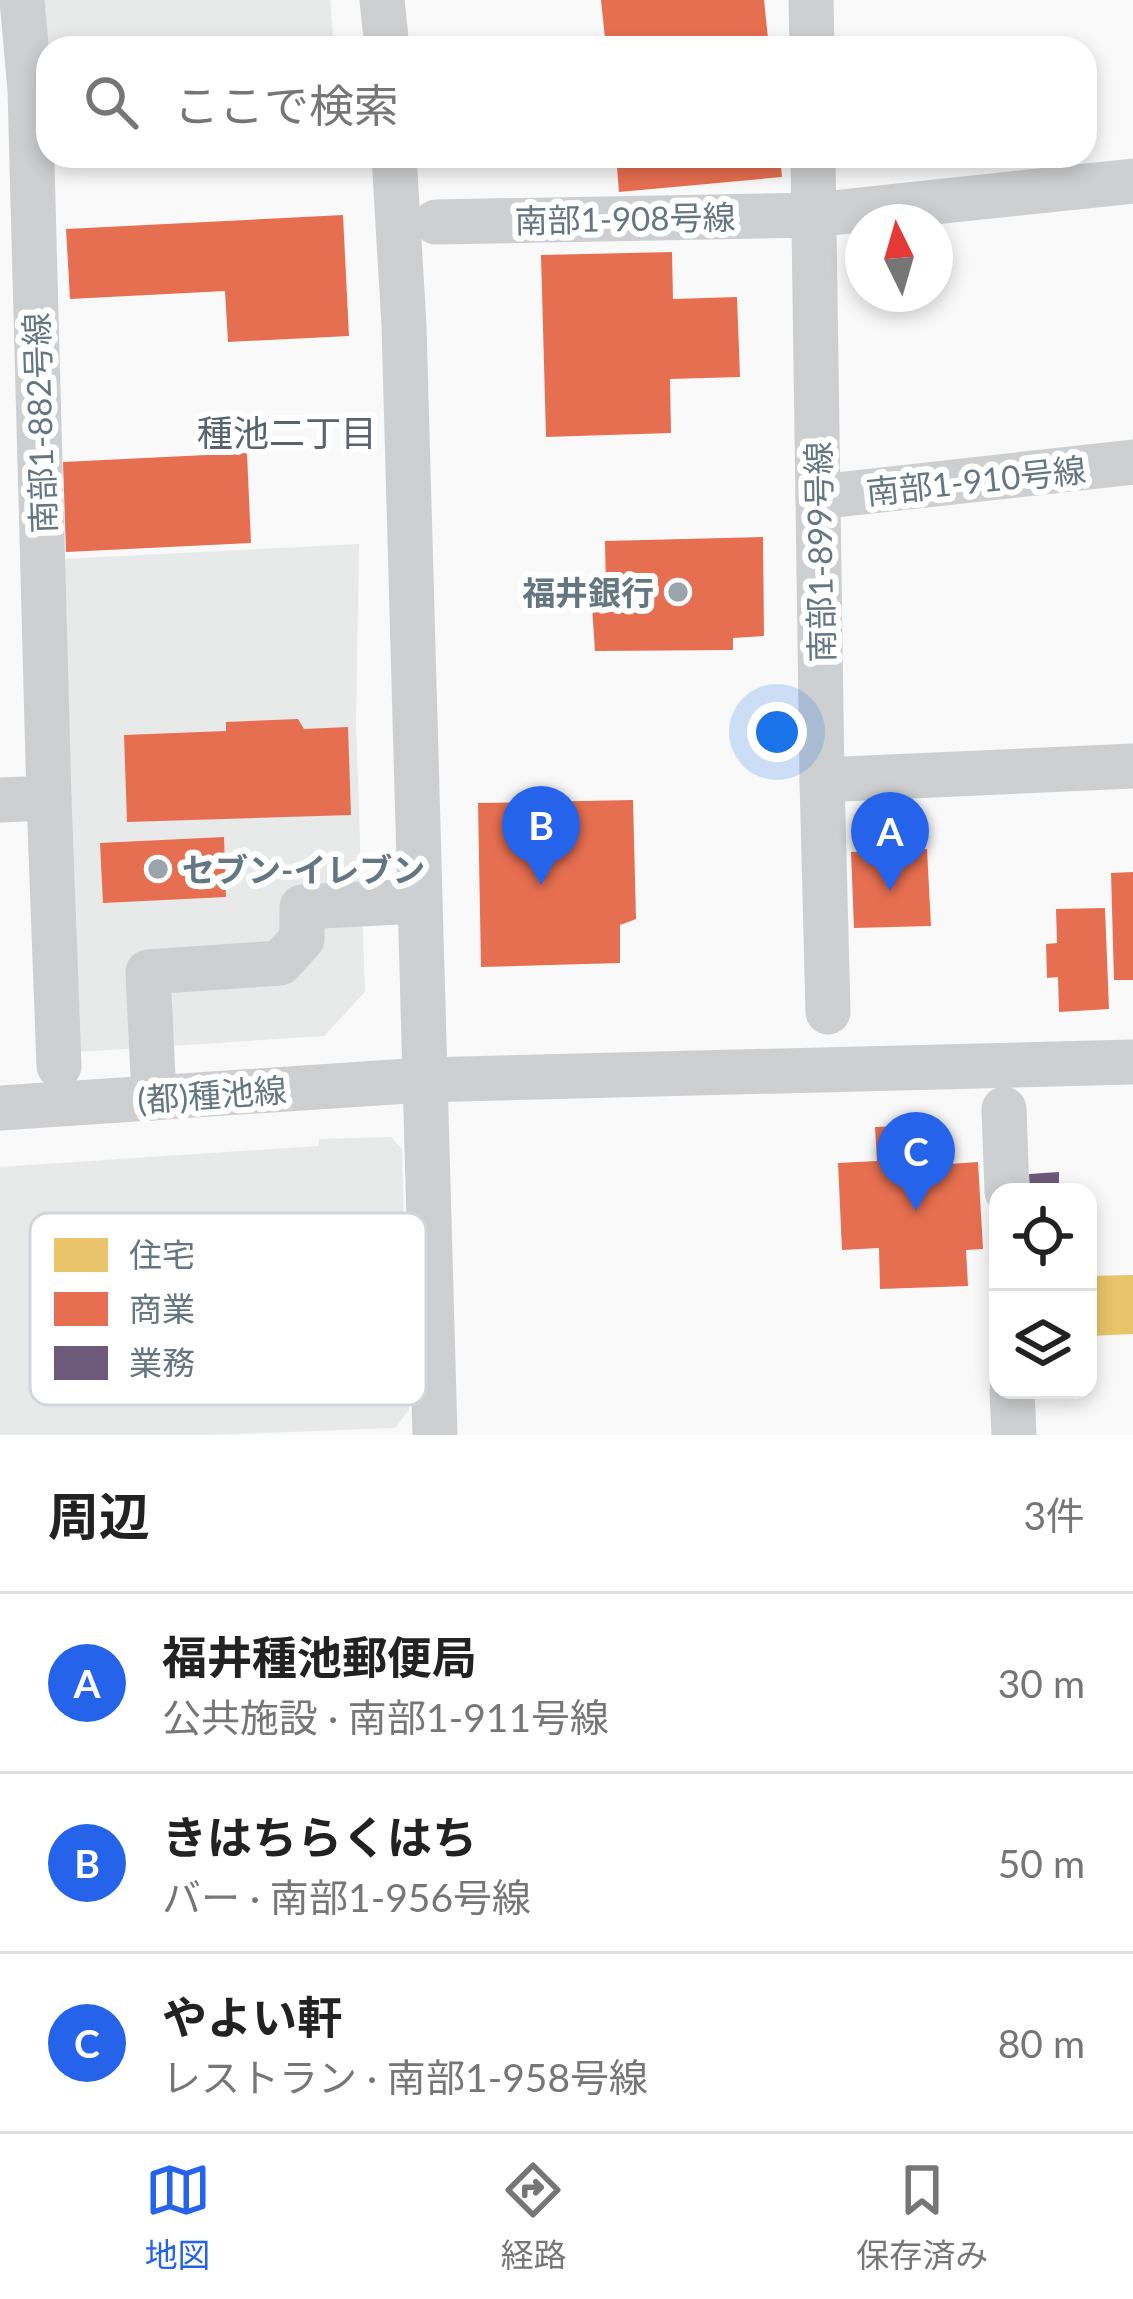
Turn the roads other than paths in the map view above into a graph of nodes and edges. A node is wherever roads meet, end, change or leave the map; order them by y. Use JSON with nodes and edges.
{"nodes":[{"id":1,"x":22,"y":0,"type":"edge"},
{"id":2,"x":382,"y":0,"type":"edge"},
{"id":3,"x":812,"y":0,"type":"edge"},
{"id":4,"x":386,"y":36,"type":"edge"},
{"id":5,"x":812,"y":36,"type":"edge"},
{"id":6,"x":36,"y":74,"type":"edge"},
{"id":7,"x":40,"y":168,"type":"edge"},
{"id":8,"x":395,"y":168,"type":"edge"},
{"id":9,"x":813,"y":168,"type":"edge"},
{"id":10,"x":1133,"y":181,"type":"edge"},
{"id":11,"x":813,"y":215,"type":"junction"},
{"id":12,"x":436,"y":222,"type":"dead end"},
{"id":13,"x":1133,"y":463,"type":"edge"},
{"id":14,"x":818,"y":497,"type":"junction"},
{"id":15,"x":1133,"y":766,"type":"edge"},
{"id":16,"x":822,"y":780,"type":"junction"},
{"id":17,"x":49,"y":798,"type":"junction"},
{"id":18,"x":0,"y":800,"type":"edge"},
{"id":19,"x":419,"y":902,"type":"junction"},
{"id":20,"x":828,"y":1012,"type":"dead end"},
{"id":21,"x":1133,"y":1062,"type":"edge"},
{"id":22,"x":59,"y":1066,"type":"dead end"},
{"id":23,"x":423,"y":1080,"type":"junction"},
{"id":24,"x":154,"y":1098,"type":"junction"},
{"id":25,"x":0,"y":1108,"type":"edge"},
{"id":26,"x":1004,"y":1108,"type":"dead end"},
{"id":27,"x":1006,"y":1183,"type":"edge"},
{"id":28,"x":1012,"y":1399,"type":"edge"},
{"id":29,"x":435,"y":1435,"type":"edge"},
{"id":30,"x":1014,"y":1435,"type":"edge"}],
"edges":[{"from":1,"to":6,"type":"street","name":"南部1-882号線"},
{"from":2,"to":4,"type":"street"},
{"from":3,"to":5,"type":"street"},
{"from":7,"to":17,"type":"street","name":"南部1-882号線"},
{"from":8,"to":19,"type":"street"},
{"from":9,"to":11,"type":"street","name":"南部1-899号線"},
{"from":10,"to":11,"type":"street","name":"南部1-908号線"},
{"from":11,"to":12,"type":"street","name":"南部1-908号線"},
{"from":11,"to":14,"type":"street","name":"南部1-899号線"},
{"from":13,"to":14,"type":"street","name":"南部1-910号線"},
{"from":14,"to":16,"type":"street","name":"南部1-899号線"},
{"from":15,"to":16,"type":"street"},
{"from":16,"to":20,"type":"street","name":"南部1-899号線"},
{"from":17,"to":18,"type":"street"},
{"from":17,"to":22,"type":"street","name":"南部1-882号線"},
{"from":19,"to":23,"type":"street"},
{"from":19,"to":24,"type":"street"},
{"from":21,"to":23,"type":"street","name":"(都)種池線"},
{"from":23,"to":24,"type":"street","name":"(都)種池線"},
{"from":23,"to":29,"type":"street"},
{"from":24,"to":25,"type":"street","name":"(都)種池線"},
{"from":26,"to":27,"type":"street"},
{"from":28,"to":30,"type":"street"}]}
